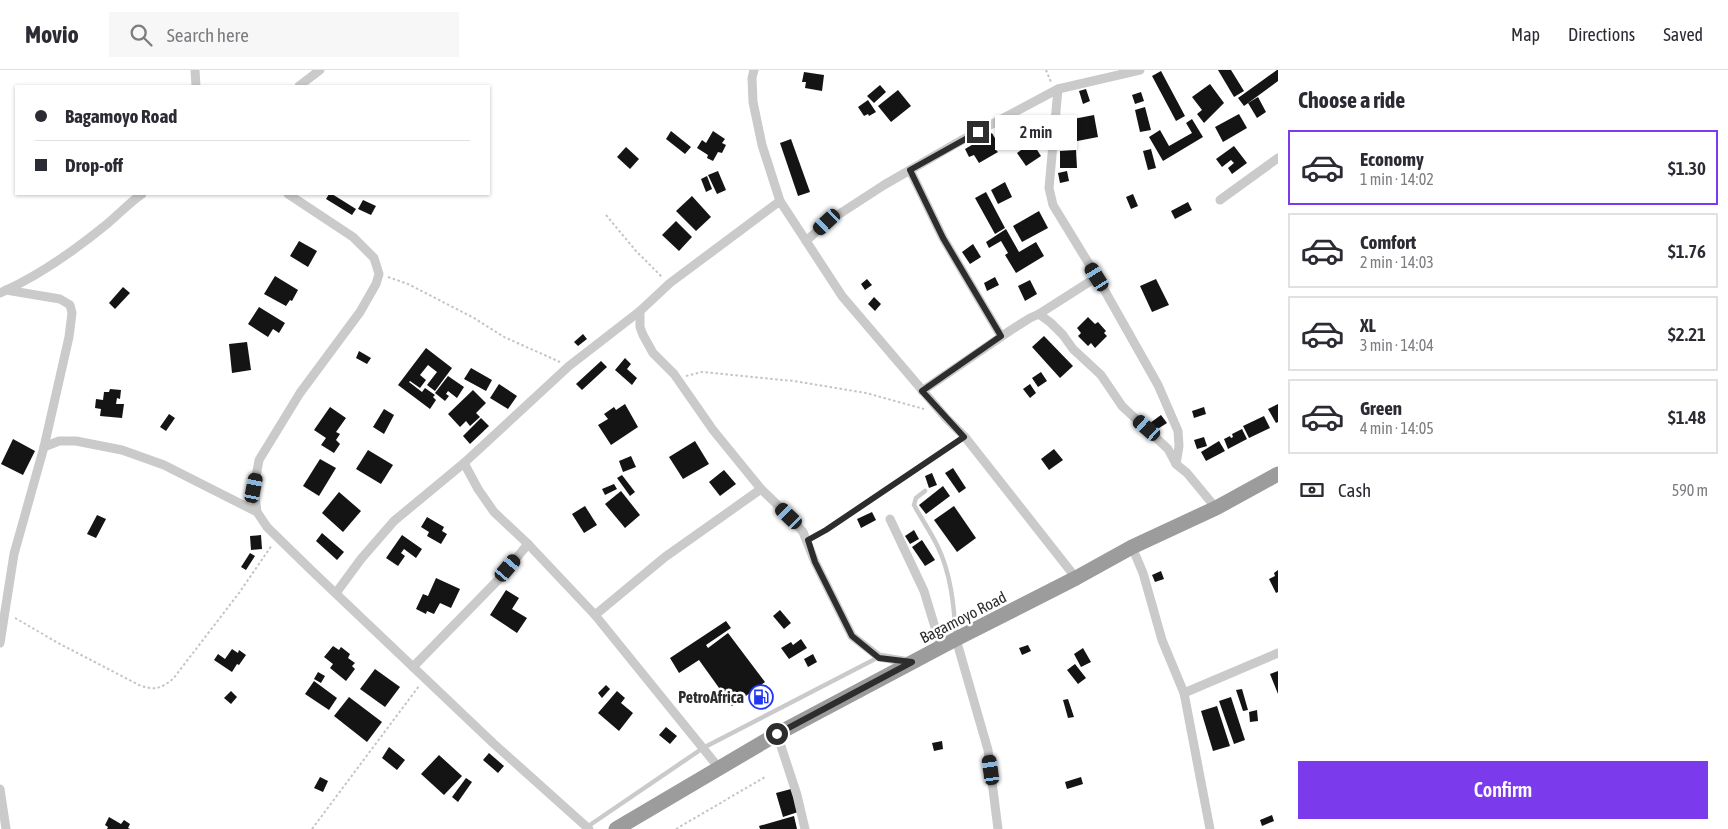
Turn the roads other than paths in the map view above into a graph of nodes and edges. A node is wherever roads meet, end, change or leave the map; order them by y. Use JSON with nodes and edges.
{"nodes":[{"id":1,"x":194,"y":70,"type":"edge"},
{"id":2,"x":320,"y":70,"type":"edge"},
{"id":3,"x":754,"y":70,"type":"edge"},
{"id":4,"x":1140,"y":70,"type":"edge"},
{"id":5,"x":196,"y":85,"type":"edge"},
{"id":6,"x":300,"y":85,"type":"edge"},
{"id":7,"x":1057,"y":90,"type":"junction"},
{"id":8,"x":1278,"y":158,"type":"edge"},
{"id":9,"x":910,"y":170,"type":"junction"},
{"id":10,"x":141,"y":195,"type":"edge"},
{"id":11,"x":290,"y":195,"type":"edge"},
{"id":12,"x":1220,"y":200,"type":"dead end"},
{"id":13,"x":780,"y":201,"type":"junction"},
{"id":14,"x":806,"y":241,"type":"junction"},
{"id":15,"x":1097,"y":277,"type":"junction"},
{"id":16,"x":3,"y":291,"type":"edge"},
{"id":17,"x":640,"y":311,"type":"junction"},
{"id":18,"x":1040,"y":314,"type":"junction"},
{"id":19,"x":1001,"y":336,"type":"junction"},
{"id":20,"x":922,"y":391,"type":"junction"},
{"id":21,"x":964,"y":437,"type":"junction"},
{"id":22,"x":44,"y":447,"type":"junction"},
{"id":23,"x":464,"y":463,"type":"junction"},
{"id":24,"x":1176,"y":464,"type":"junction"},
{"id":25,"x":1278,"y":474,"type":"edge"},
{"id":26,"x":761,"y":489,"type":"junction"},
{"id":27,"x":925,"y":491,"type":"dead end"},
{"id":28,"x":1216,"y":508,"type":"junction"},
{"id":29,"x":257,"y":512,"type":"junction"},
{"id":30,"x":890,"y":519,"type":"dead end"},
{"id":31,"x":808,"y":540,"type":"junction"},
{"id":32,"x":528,"y":544,"type":"junction"},
{"id":33,"x":1132,"y":547,"type":"junction"},
{"id":34,"x":1076,"y":578,"type":"junction"},
{"id":35,"x":336,"y":592,"type":"junction"},
{"id":36,"x":595,"y":615,"type":"junction"},
{"id":37,"x":956,"y":639,"type":"junction"},
{"id":38,"x":0,"y":643,"type":"edge"},
{"id":39,"x":941,"y":647,"type":"junction"},
{"id":40,"x":1278,"y":653,"type":"edge"},
{"id":41,"x":879,"y":658,"type":"junction"},
{"id":42,"x":912,"y":662,"type":"junction"},
{"id":43,"x":413,"y":667,"type":"junction"},
{"id":44,"x":1184,"y":693,"type":"junction"},
{"id":45,"x":777,"y":734,"type":"junction"},
{"id":46,"x":703,"y":748,"type":"junction"},
{"id":47,"x":719,"y":768,"type":"junction"},
{"id":48,"x":0,"y":789,"type":"edge"},
{"id":49,"x":2,"y":816,"type":"edge"},
{"id":50,"x":586,"y":828,"type":"edge"},
{"id":51,"x":6,"y":829,"type":"edge"},
{"id":52,"x":616,"y":829,"type":"edge"},
{"id":53,"x":805,"y":829,"type":"edge"},
{"id":54,"x":998,"y":829,"type":"edge"},
{"id":55,"x":1210,"y":829,"type":"edge"}],
"edges":[{"from":1,"to":5,"type":"street"},
{"from":2,"to":6,"type":"street"},
{"from":3,"to":13,"type":"street"},
{"from":4,"to":7,"type":"street"},
{"from":7,"to":9,"type":"street"},
{"from":7,"to":15,"type":"street"},
{"from":8,"to":12,"type":"street"},
{"from":9,"to":14,"type":"street"},
{"from":9,"to":19,"type":"street"},
{"from":10,"to":16,"type":"street"},
{"from":11,"to":29,"type":"street"},
{"from":13,"to":14,"type":"street"},
{"from":13,"to":17,"type":"street"},
{"from":14,"to":20,"type":"street"},
{"from":15,"to":18,"type":"street"},
{"from":15,"to":24,"type":"street"},
{"from":16,"to":22,"type":"street"},
{"from":17,"to":23,"type":"street"},
{"from":17,"to":26,"type":"street"},
{"from":18,"to":19,"type":"street"},
{"from":18,"to":24,"type":"street"},
{"from":19,"to":20,"type":"street"},
{"from":20,"to":21,"type":"street"},
{"from":21,"to":31,"type":"lane"},
{"from":21,"to":34,"type":"street"},
{"from":22,"to":29,"type":"street"},
{"from":22,"to":38,"type":"street"},
{"from":23,"to":32,"type":"street"},
{"from":23,"to":35,"type":"street"},
{"from":24,"to":28,"type":"street"},
{"from":25,"to":28,"type":"highway","name":"Bagamoyo Road"},
{"from":26,"to":31,"type":"street"},
{"from":26,"to":36,"type":"street"},
{"from":27,"to":37,"type":"lane"},
{"from":28,"to":33,"type":"highway","name":"Bagamoyo Road"},
{"from":29,"to":35,"type":"street"},
{"from":30,"to":39,"type":"street"},
{"from":31,"to":41,"type":"street"},
{"from":32,"to":36,"type":"street"},
{"from":32,"to":43,"type":"street"},
{"from":33,"to":34,"type":"highway","name":"Bagamoyo Road"},
{"from":33,"to":44,"type":"street"},
{"from":34,"to":37,"type":"highway","name":"Bagamoyo Road"},
{"from":35,"to":43,"type":"street"},
{"from":36,"to":46,"type":"street"},
{"from":37,"to":39,"type":"highway","name":"Bagamoyo Road"},
{"from":37,"to":54,"type":"street"},
{"from":39,"to":42,"type":"highway","name":"Bagamoyo Road"},
{"from":40,"to":44,"type":"street"},
{"from":41,"to":42,"type":"street"},
{"from":41,"to":46,"type":"lane"},
{"from":42,"to":45,"type":"highway","name":"Bagamoyo Road"},
{"from":43,"to":50,"type":"street"},
{"from":44,"to":55,"type":"street"},
{"from":45,"to":47,"type":"highway","name":"Bagamoyo Road"},
{"from":45,"to":53,"type":"street"},
{"from":46,"to":47,"type":"street"},
{"from":46,"to":50,"type":"lane"},
{"from":47,"to":52,"type":"highway","name":"Bagamoyo Road"},
{"from":48,"to":49,"type":"street"},
{"from":49,"to":51,"type":"street"}]}
